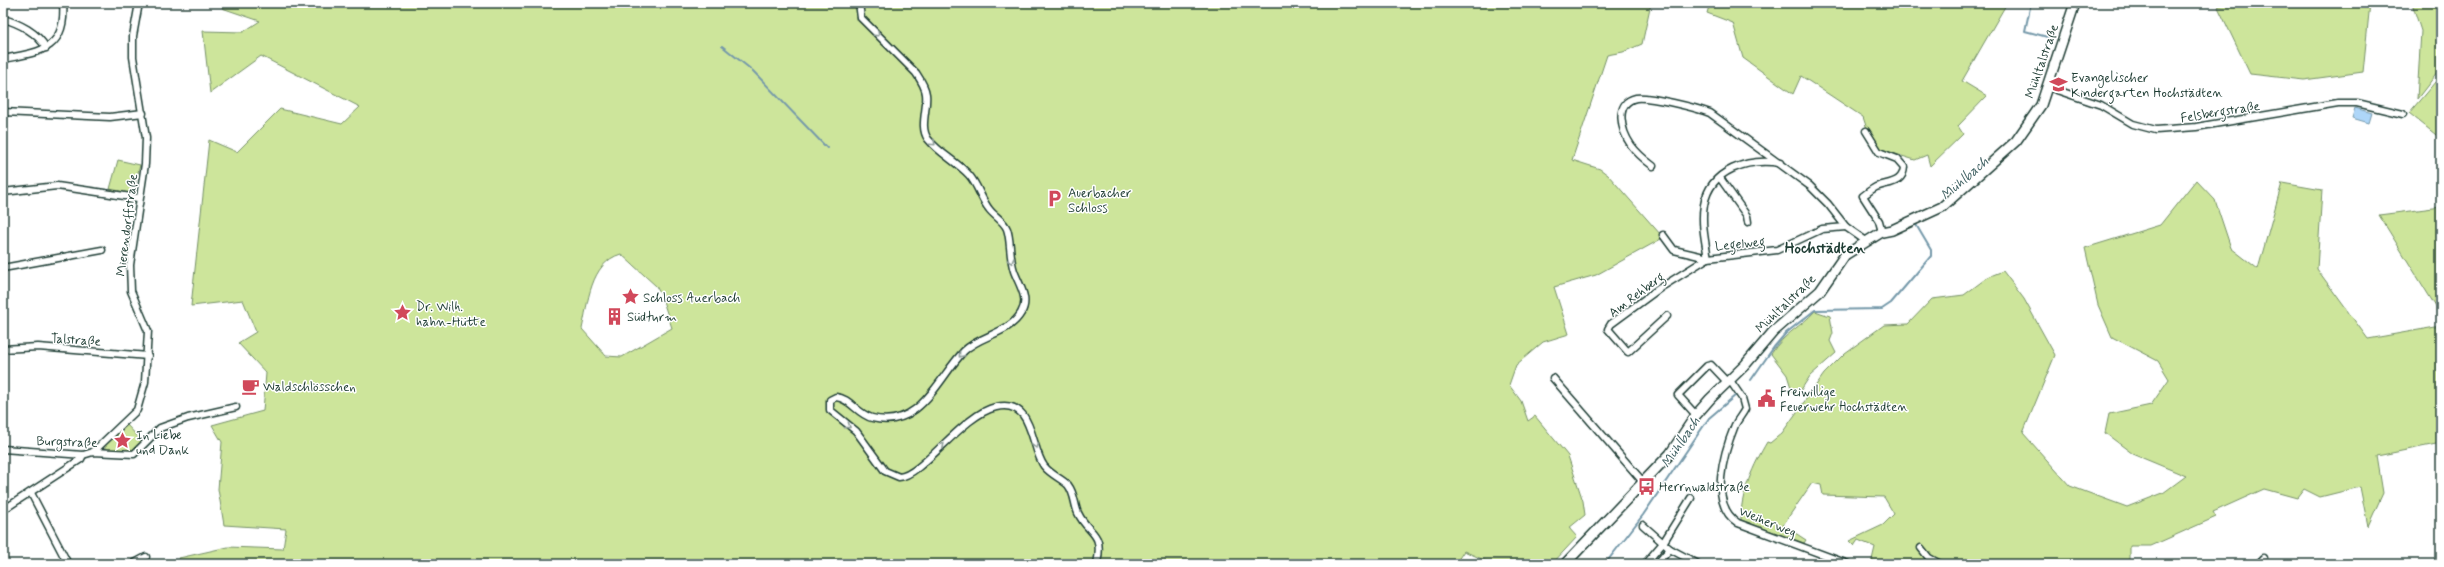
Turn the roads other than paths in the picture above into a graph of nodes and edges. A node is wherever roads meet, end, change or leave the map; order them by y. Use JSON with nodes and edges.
{"nodes":[{"id":1,"x":63,"y":3,"type":"edge"},
{"id":2,"x":139,"y":3,"type":"edge"},
{"id":3,"x":859,"y":3,"type":"edge"},
{"id":4,"x":2075,"y":3,"type":"edge"},
{"id":5,"x":3,"y":19,"type":"edge"},
{"id":6,"x":46,"y":48,"type":"junction"},
{"id":7,"x":3,"y":59,"type":"edge"},
{"id":8,"x":2048,"y":87,"type":"junction"},
{"id":9,"x":3,"y":112,"type":"edge"},
{"id":10,"x":143,"y":113,"type":"junction"},
{"id":11,"x":2403,"y":114,"type":"dead end"},
{"id":12,"x":1866,"y":131,"type":"dead end"},
{"id":13,"x":1759,"y":147,"type":"junction"},
{"id":14,"x":1757,"y":161,"type":"junction"},
{"id":15,"x":1781,"y":163,"type":"junction"},
{"id":16,"x":1653,"y":166,"type":"dead end"},
{"id":17,"x":1720,"y":178,"type":"junction"},
{"id":18,"x":3,"y":192,"type":"edge"},
{"id":19,"x":138,"y":198,"type":"junction"},
{"id":20,"x":1748,"y":222,"type":"dead end"},
{"id":21,"x":1846,"y":227,"type":"junction"},
{"id":22,"x":1882,"y":232,"type":"junction"},
{"id":23,"x":1663,"y":235,"type":"dead end"},
{"id":24,"x":1866,"y":241,"type":"junction"},
{"id":25,"x":102,"y":250,"type":"dead end"},
{"id":26,"x":1708,"y":258,"type":"junction"},
{"id":27,"x":3,"y":268,"type":"edge"},
{"id":28,"x":1667,"y":316,"type":"dead end"},
{"id":29,"x":3,"y":349,"type":"edge"},
{"id":30,"x":148,"y":356,"type":"junction"},
{"id":31,"x":1553,"y":378,"type":"dead end"},
{"id":32,"x":1728,"y":381,"type":"junction"},
{"id":33,"x":236,"y":407,"type":"dead end"},
{"id":34,"x":1696,"y":415,"type":"junction"},
{"id":35,"x":3,"y":449,"type":"edge"},
{"id":36,"x":93,"y":452,"type":"junction"},
{"id":37,"x":83,"y":455,"type":"junction"},
{"id":38,"x":1644,"y":483,"type":"junction"},
{"id":39,"x":31,"y":492,"type":"junction"},
{"id":40,"x":1691,"y":498,"type":"dead end"},
{"id":41,"x":3,"y":510,"type":"edge"},
{"id":42,"x":1643,"y":525,"type":"dead end"},
{"id":43,"x":1663,"y":543,"type":"junction"},
{"id":44,"x":1921,"y":548,"type":"dead end"},
{"id":45,"x":1670,"y":549,"type":"junction"},
{"id":46,"x":146,"y":557,"type":"dead end"},
{"id":47,"x":2264,"y":558,"type":"dead end"},
{"id":48,"x":68,"y":564,"type":"edge"},
{"id":49,"x":133,"y":564,"type":"edge"},
{"id":50,"x":1097,"y":564,"type":"edge"},
{"id":51,"x":1565,"y":564,"type":"edge"},
{"id":52,"x":1645,"y":564,"type":"edge"},
{"id":53,"x":1657,"y":564,"type":"edge"},
{"id":54,"x":1698,"y":564,"type":"edge"},
{"id":55,"x":1848,"y":564,"type":"edge"},
{"id":56,"x":1940,"y":564,"type":"edge"},
{"id":57,"x":2258,"y":564,"type":"edge"}],
"edges":[{"from":1,"to":6,"type":"street"},
{"from":2,"to":10,"type":"street","name":"Mierendorffstraße"},
{"from":3,"to":50,"type":"street","one_way":true},
{"from":4,"to":8,"type":"main road","name":"Mühltalstraße"},
{"from":5,"to":6,"type":"street"},
{"from":6,"to":7,"type":"street"},
{"from":8,"to":11,"type":"street","name":"Felsbergstraße"},
{"from":8,"to":22,"type":"main road","name":"Mühltalstraße"},
{"from":9,"to":10,"type":"street"},
{"from":10,"to":19,"type":"street","name":"Mierendorffstraße"},
{"from":12,"to":22,"type":"street"},
{"from":13,"to":14,"type":"street"},
{"from":13,"to":15,"type":"street"},
{"from":13,"to":16,"type":"street"},
{"from":14,"to":15,"type":"street"},
{"from":14,"to":17,"type":"street"},
{"from":15,"to":21,"type":"street"},
{"from":17,"to":20,"type":"street"},
{"from":17,"to":26,"type":"street"},
{"from":18,"to":19,"type":"street"},
{"from":19,"to":30,"type":"street","name":"Mierendorffstraße"},
{"from":21,"to":24,"type":"street"},
{"from":21,"to":26,"type":"street","name":"Legelweg"},
{"from":22,"to":24,"type":"main road","name":"Mühltalstraße"},
{"from":23,"to":26,"type":"street","name":"Legelweg"},
{"from":24,"to":32,"type":"main road","name":"Mühltalstraße"},
{"from":25,"to":27,"type":"street"},
{"from":26,"to":28,"type":"street","name":"Am Rehberg"},
{"from":29,"to":30,"type":"street","name":"Talstraße"},
{"from":30,"to":36,"type":"street","name":"Mierendorffstraße"},
{"from":31,"to":38,"type":"street"},
{"from":32,"to":34,"type":"main road","name":"Mühltalstraße"},
{"from":32,"to":34,"type":"street"},
{"from":32,"to":55,"type":"street","name":"Weiherweg"},
{"from":33,"to":36,"type":"street","name":"Burgstraße"},
{"from":34,"to":38,"type":"main road","name":"Mühltalstraße"},
{"from":35,"to":37,"type":"street","name":"Burgstraße"},
{"from":36,"to":37,"type":"street","name":"Burgstraße"},
{"from":37,"to":39,"type":"street"},
{"from":38,"to":51,"type":"main road","name":"Mühltalstraße"},
{"from":39,"to":41,"type":"street"},
{"from":39,"to":48,"type":"street"},
{"from":40,"to":43,"type":"street"},
{"from":42,"to":43,"type":"street"},
{"from":43,"to":45,"type":"street"},
{"from":43,"to":52,"type":"street"},
{"from":44,"to":56,"type":"street"},
{"from":45,"to":53,"type":"street"},
{"from":45,"to":54,"type":"street"},
{"from":46,"to":49,"type":"street"},
{"from":47,"to":57,"type":"street"}]}
